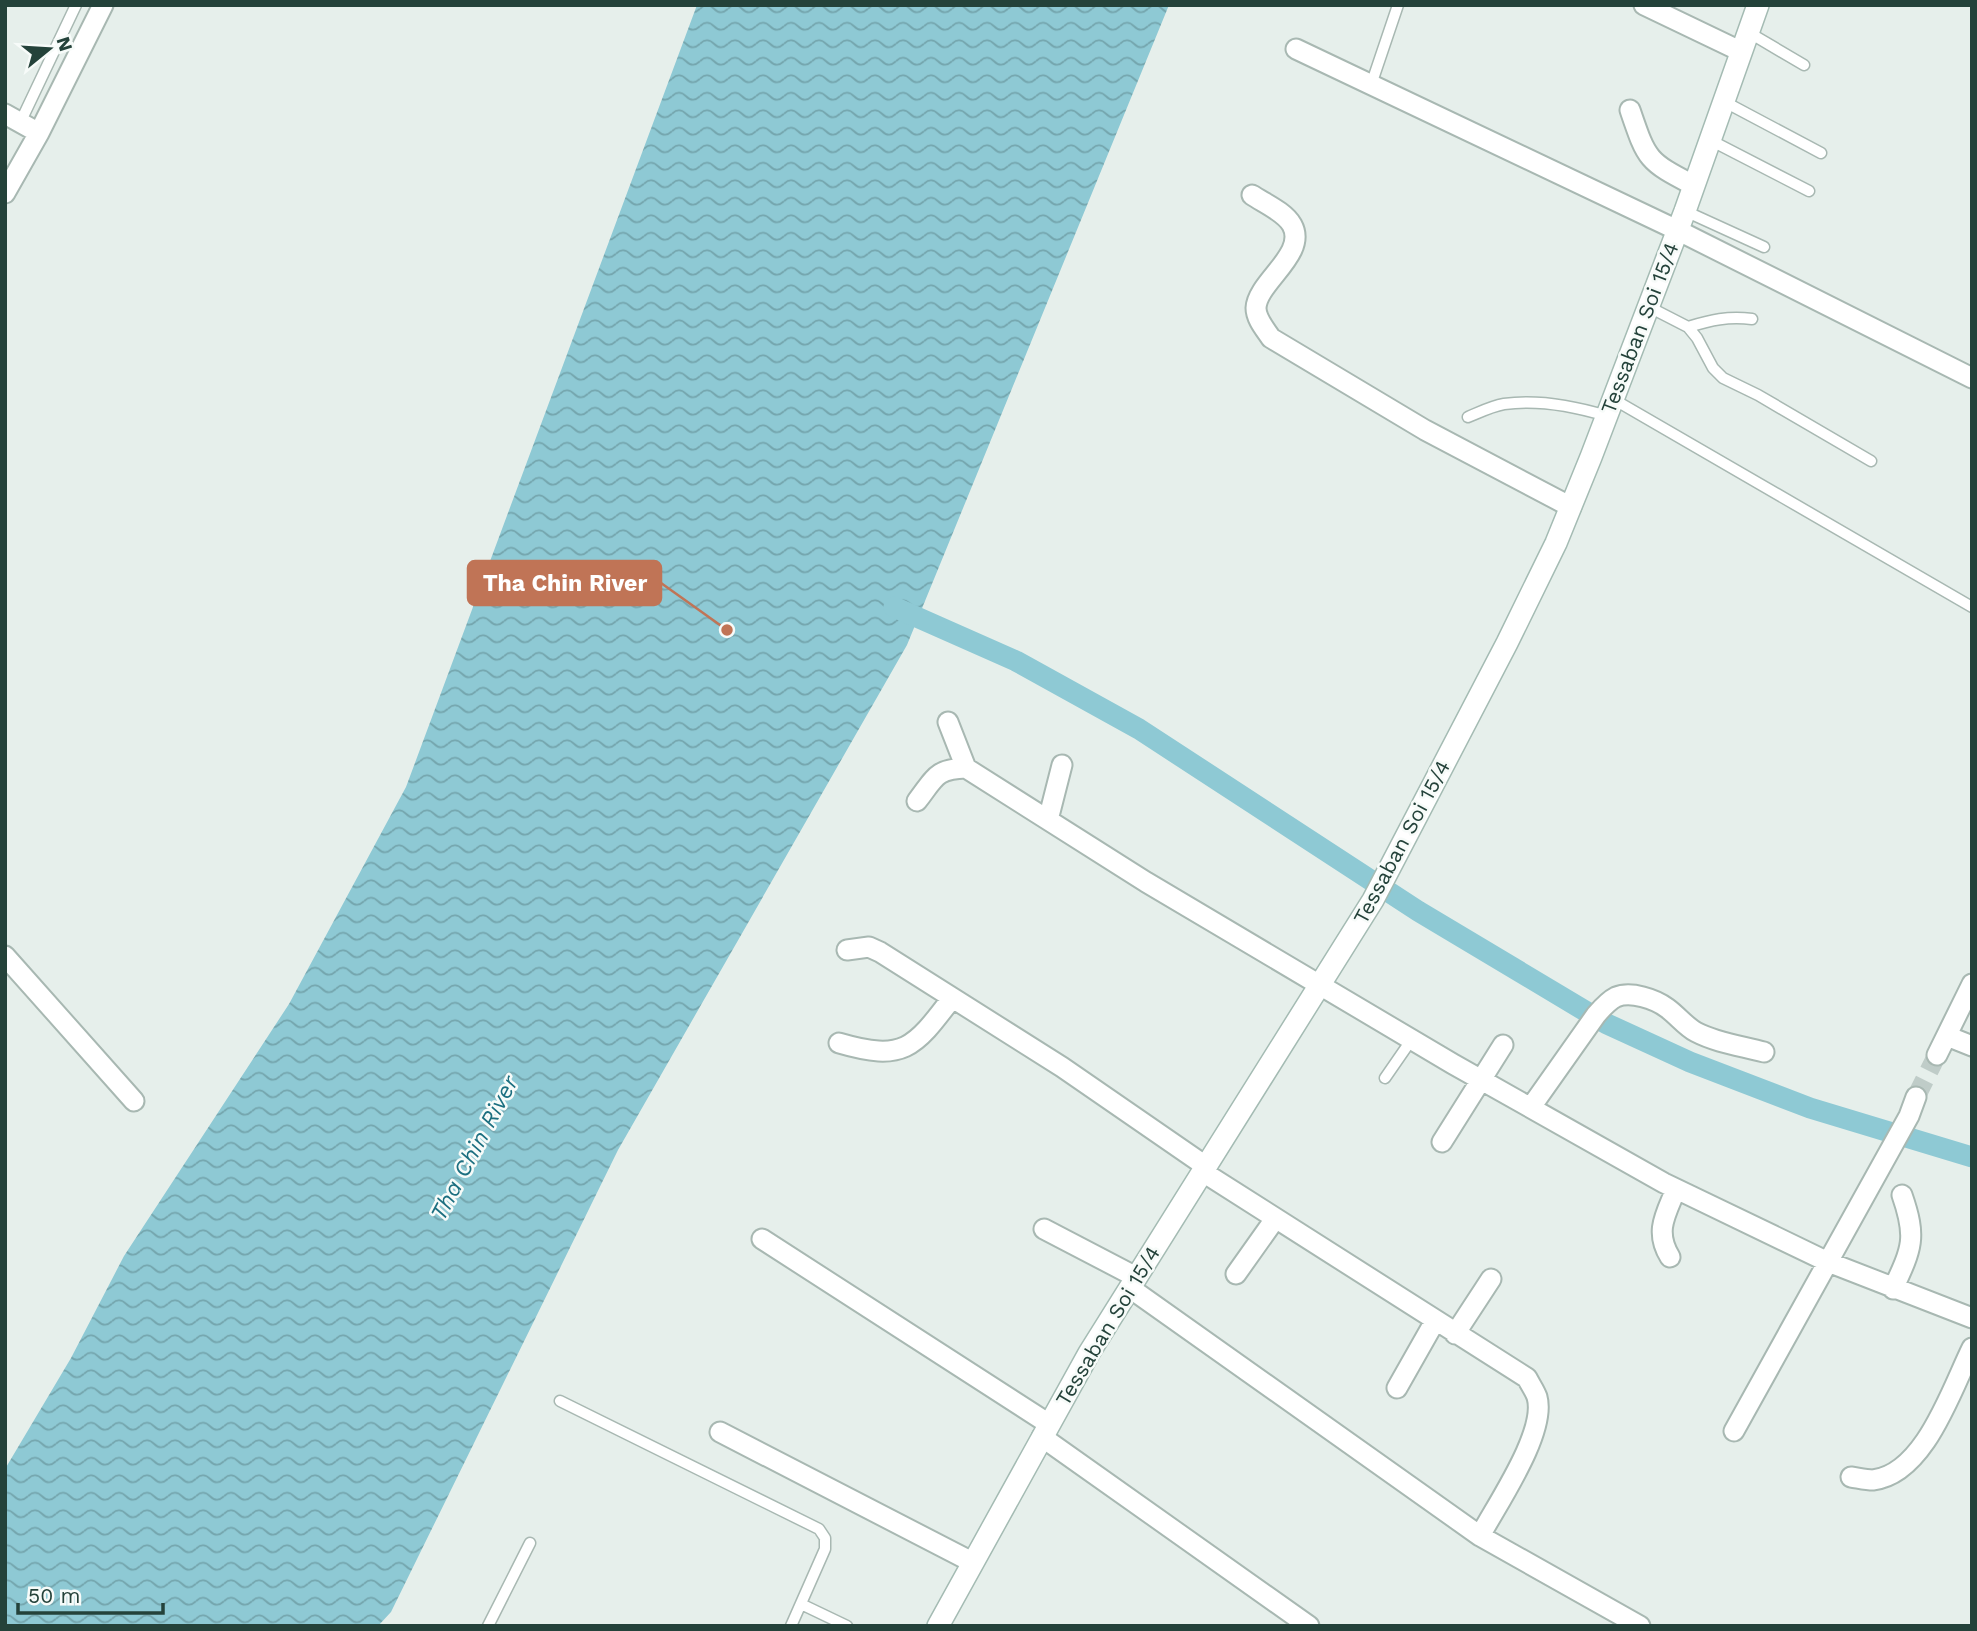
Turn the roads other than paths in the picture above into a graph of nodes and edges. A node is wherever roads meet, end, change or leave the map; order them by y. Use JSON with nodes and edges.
{"nodes":[{"id":1,"x":76,"y":5,"type":"edge"},
{"id":2,"x":103,"y":5,"type":"edge"},
{"id":3,"x":1398,"y":5,"type":"edge"},
{"id":4,"x":1644,"y":5,"type":"edge"},
{"id":5,"x":1758,"y":5,"type":"edge"},
{"id":6,"x":1744,"y":42,"type":"junction"},
{"id":7,"x":1296,"y":49,"type":"dead end"},
{"id":8,"x":1804,"y":65,"type":"dead end"},
{"id":9,"x":1371,"y":85,"type":"junction"},
{"id":10,"x":1723,"y":101,"type":"junction"},
{"id":11,"x":1630,"y":110,"type":"dead end"},
{"id":12,"x":13,"y":119,"type":"edge"},
{"id":13,"x":39,"y":133,"type":"junction"},
{"id":14,"x":1709,"y":140,"type":"junction"},
{"id":15,"x":1821,"y":153,"type":"dead end"},
{"id":16,"x":1693,"y":185,"type":"junction"},
{"id":17,"x":1809,"y":191,"type":"dead end"},
{"id":18,"x":5,"y":192,"type":"edge"},
{"id":19,"x":1252,"y":195,"type":"dead end"},
{"id":20,"x":1681,"y":221,"type":"junction"},
{"id":21,"x":1763,"y":247,"type":"dead end"},
{"id":22,"x":1648,"y":307,"type":"junction"},
{"id":23,"x":1752,"y":319,"type":"dead end"},
{"id":24,"x":1688,"y":327,"type":"junction"},
{"id":25,"x":1972,"y":378,"type":"edge"},
{"id":26,"x":1610,"y":407,"type":"junction"},
{"id":27,"x":1468,"y":417,"type":"dead end"},
{"id":28,"x":1871,"y":461,"type":"dead end"},
{"id":29,"x":1570,"y":507,"type":"junction"},
{"id":30,"x":1972,"y":607,"type":"edge"},
{"id":31,"x":948,"y":722,"type":"dead end"},
{"id":32,"x":1062,"y":765,"type":"dead end"},
{"id":33,"x":966,"y":768,"type":"junction"},
{"id":34,"x":917,"y":801,"type":"dead end"},
{"id":35,"x":1048,"y":820,"type":"junction"},
{"id":36,"x":847,"y":950,"type":"dead end"},
{"id":37,"x":5,"y":956,"type":"edge"},
{"id":38,"x":1319,"y":984,"type":"junction"},
{"id":39,"x":1972,"y":984,"type":"edge"},
{"id":40,"x":952,"y":998,"type":"junction"},
{"id":41,"x":1947,"y":1036,"type":"junction"},
{"id":42,"x":1412,"y":1039,"type":"junction"},
{"id":43,"x":839,"y":1043,"type":"dead end"},
{"id":44,"x":1503,"y":1045,"type":"dead end"},
{"id":45,"x":1972,"y":1046,"type":"edge"},
{"id":46,"x":1764,"y":1052,"type":"dead end"},
{"id":47,"x":1937,"y":1055,"type":"tunnel mouth"},
{"id":48,"x":1385,"y":1078,"type":"dead end"},
{"id":49,"x":1480,"y":1079,"type":"junction"},
{"id":50,"x":1916,"y":1097,"type":"tunnel mouth"},
{"id":51,"x":134,"y":1101,"type":"dead end"},
{"id":52,"x":1531,"y":1107,"type":"junction"},
{"id":53,"x":1442,"y":1142,"type":"dead end"},
{"id":54,"x":1205,"y":1170,"type":"junction"},
{"id":55,"x":1676,"y":1189,"type":"junction"},
{"id":56,"x":1902,"y":1195,"type":"dead end"},
{"id":57,"x":1275,"y":1219,"type":"junction"},
{"id":58,"x":1044,"y":1229,"type":"dead end"},
{"id":59,"x":762,"y":1239,"type":"dead end"},
{"id":60,"x":1670,"y":1257,"type":"dead end"},
{"id":61,"x":1828,"y":1262,"type":"junction"},
{"id":62,"x":1236,"y":1274,"type":"dead end"},
{"id":63,"x":1491,"y":1279,"type":"dead end"},
{"id":64,"x":1133,"y":1282,"type":"junction"},
{"id":65,"x":1893,"y":1289,"type":"junction"},
{"id":66,"x":1972,"y":1318,"type":"edge"},
{"id":67,"x":1435,"y":1321,"type":"junction"},
{"id":68,"x":1455,"y":1334,"type":"junction"},
{"id":69,"x":1972,"y":1348,"type":"edge"},
{"id":70,"x":1397,"y":1388,"type":"dead end"},
{"id":71,"x":560,"y":1401,"type":"dead end"},
{"id":72,"x":1045,"y":1431,"type":"junction"},
{"id":73,"x":1734,"y":1431,"type":"dead end"},
{"id":74,"x":720,"y":1432,"type":"dead end"},
{"id":75,"x":1851,"y":1477,"type":"dead end"},
{"id":76,"x":1480,"y":1536,"type":"junction"},
{"id":77,"x":530,"y":1543,"type":"dead end"},
{"id":78,"x":972,"y":1562,"type":"junction"},
{"id":79,"x":801,"y":1604,"type":"junction"},
{"id":80,"x":488,"y":1626,"type":"edge"},
{"id":81,"x":791,"y":1626,"type":"edge"},
{"id":82,"x":847,"y":1626,"type":"edge"},
{"id":83,"x":938,"y":1626,"type":"edge"},
{"id":84,"x":1309,"y":1626,"type":"edge"},
{"id":85,"x":1640,"y":1626,"type":"edge"}],
"edges":[{"from":1,"to":12,"type":"lane"},
{"from":2,"to":13,"type":"street"},
{"from":3,"to":9,"type":"lane"},
{"from":4,"to":6,"type":"street"},
{"from":5,"to":6,"type":"street","name":"Tessaban Soi 15/4"},
{"from":6,"to":8,"type":"lane"},
{"from":6,"to":10,"type":"street","name":"Tessaban Soi 15/4"},
{"from":7,"to":9,"type":"street"},
{"from":9,"to":20,"type":"street"},
{"from":10,"to":14,"type":"street","name":"Tessaban Soi 15/4"},
{"from":10,"to":15,"type":"lane"},
{"from":11,"to":16,"type":"street"},
{"from":12,"to":13,"type":"street"},
{"from":13,"to":18,"type":"street"},
{"from":14,"to":16,"type":"street","name":"Tessaban Soi 15/4"},
{"from":14,"to":17,"type":"lane"},
{"from":16,"to":20,"type":"street","name":"Tessaban Soi 15/4"},
{"from":19,"to":29,"type":"street"},
{"from":20,"to":21,"type":"lane"},
{"from":20,"to":22,"type":"street","name":"Tessaban Soi 15/4"},
{"from":20,"to":25,"type":"street"},
{"from":22,"to":24,"type":"lane"},
{"from":22,"to":26,"type":"street","name":"Tessaban Soi 15/4"},
{"from":23,"to":24,"type":"lane"},
{"from":24,"to":28,"type":"lane"},
{"from":26,"to":27,"type":"lane"},
{"from":26,"to":29,"type":"street","name":"Tessaban Soi 15/4"},
{"from":26,"to":30,"type":"lane"},
{"from":29,"to":38,"type":"street","name":"Tessaban Soi 15/4"},
{"from":31,"to":33,"type":"street"},
{"from":32,"to":35,"type":"street"},
{"from":33,"to":34,"type":"street"},
{"from":33,"to":35,"type":"street"},
{"from":35,"to":38,"type":"street"},
{"from":36,"to":40,"type":"street"},
{"from":37,"to":51,"type":"street"},
{"from":38,"to":42,"type":"street"},
{"from":38,"to":54,"type":"street","name":"Tessaban Soi 15/4"},
{"from":39,"to":41,"type":"street"},
{"from":40,"to":43,"type":"street"},
{"from":40,"to":54,"type":"street"},
{"from":41,"to":45,"type":"street"},
{"from":41,"to":47,"type":"street"},
{"from":42,"to":48,"type":"lane"},
{"from":42,"to":49,"type":"street"},
{"from":44,"to":49,"type":"street"},
{"from":46,"to":52,"type":"street"},
{"from":49,"to":52,"type":"street"},
{"from":49,"to":53,"type":"street"},
{"from":50,"to":61,"type":"street"},
{"from":52,"to":55,"type":"street"},
{"from":54,"to":57,"type":"street"},
{"from":54,"to":64,"type":"street","name":"Tessaban Soi 15/4"},
{"from":55,"to":60,"type":"street"},
{"from":55,"to":61,"type":"street"},
{"from":56,"to":65,"type":"street"},
{"from":57,"to":62,"type":"street"},
{"from":57,"to":67,"type":"street"},
{"from":58,"to":64,"type":"street"},
{"from":59,"to":72,"type":"street"},
{"from":61,"to":65,"type":"street"},
{"from":61,"to":73,"type":"street"},
{"from":63,"to":68,"type":"street"},
{"from":64,"to":72,"type":"street","name":"Tessaban Soi 15/4"},
{"from":64,"to":76,"type":"street"},
{"from":65,"to":66,"type":"street"},
{"from":67,"to":68,"type":"street"},
{"from":67,"to":70,"type":"street"},
{"from":68,"to":76,"type":"street"},
{"from":69,"to":75,"type":"street"},
{"from":71,"to":79,"type":"lane"},
{"from":72,"to":78,"type":"street","name":"Tessaban Soi 15/4"},
{"from":72,"to":84,"type":"street"},
{"from":74,"to":78,"type":"street"},
{"from":76,"to":85,"type":"street"},
{"from":77,"to":80,"type":"lane"},
{"from":78,"to":83,"type":"street","name":"Tessaban Soi 15/4"},
{"from":79,"to":81,"type":"lane"},
{"from":79,"to":82,"type":"lane"}]}
